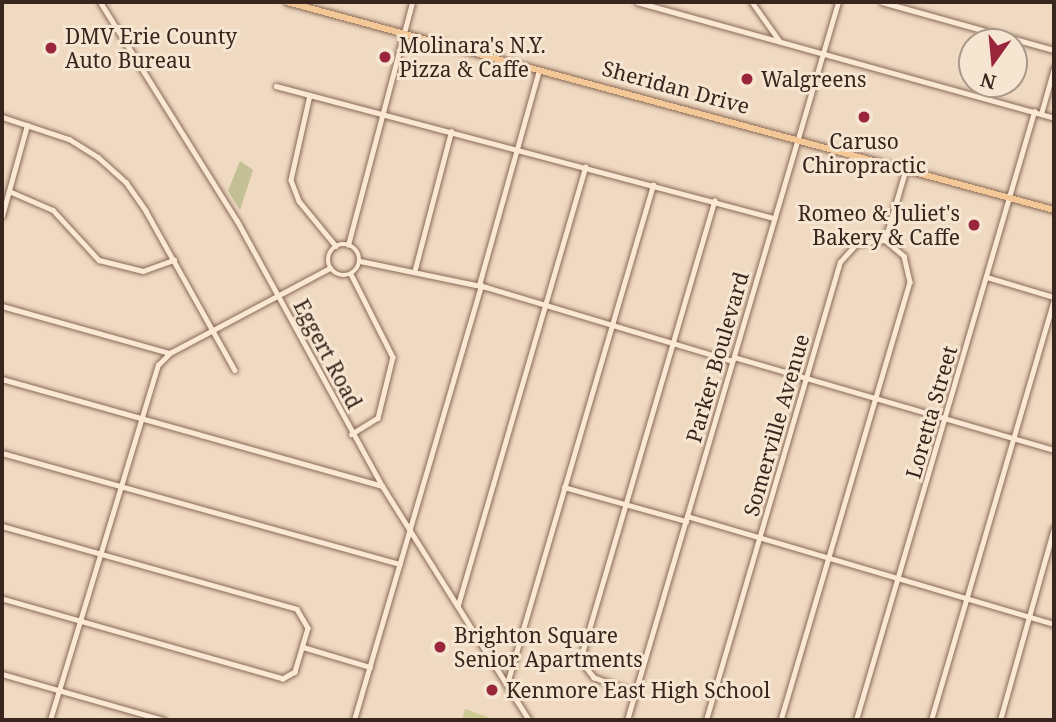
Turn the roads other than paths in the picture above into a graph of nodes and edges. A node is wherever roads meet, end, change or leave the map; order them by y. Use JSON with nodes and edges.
{"nodes":[{"id":1,"x":100,"y":2,"type":"edge"},
{"id":2,"x":287,"y":2,"type":"edge"},
{"id":3,"x":412,"y":2,"type":"edge"},
{"id":4,"x":637,"y":2,"type":"edge"},
{"id":5,"x":752,"y":2,"type":"edge"},
{"id":6,"x":838,"y":2,"type":"edge"},
{"id":7,"x":882,"y":2,"type":"edge"},
{"id":8,"x":404,"y":33,"type":"junction"},
{"id":9,"x":779,"y":40,"type":"junction"},
{"id":10,"x":1054,"y":50,"type":"edge"},
{"id":11,"x":822,"y":52,"type":"junction"},
{"id":12,"x":1054,"y":68,"type":"edge"},
{"id":13,"x":540,"y":69,"type":"junction"},
{"id":14,"x":276,"y":86,"type":"dead end"},
{"id":15,"x":310,"y":95,"type":"junction"},
{"id":16,"x":1034,"y":112,"type":"junction"},
{"id":17,"x":382,"y":114,"type":"junction"},
{"id":18,"x":1041,"y":114,"type":"junction"},
{"id":19,"x":2,"y":117,"type":"edge"},
{"id":20,"x":1054,"y":118,"type":"edge"},
{"id":21,"x":27,"y":125,"type":"junction"},
{"id":22,"x":452,"y":132,"type":"junction"},
{"id":23,"x":797,"y":138,"type":"junction"},
{"id":24,"x":518,"y":149,"type":"junction"},
{"id":25,"x":585,"y":167,"type":"junction"},
{"id":26,"x":905,"y":168,"type":"junction"},
{"id":27,"x":653,"y":185,"type":"junction"},
{"id":28,"x":9,"y":191,"type":"junction"},
{"id":29,"x":1010,"y":197,"type":"junction"},
{"id":30,"x":714,"y":201,"type":"junction"},
{"id":31,"x":1054,"y":210,"type":"edge"},
{"id":32,"x":2,"y":216,"type":"edge"},
{"id":33,"x":774,"y":218,"type":"junction"},
{"id":34,"x":885,"y":240,"type":"junction"},
{"id":35,"x":348,"y":245,"type":"junction"},
{"id":36,"x":336,"y":246,"type":"junction"},
{"id":37,"x":174,"y":260,"type":"junction"},
{"id":38,"x":360,"y":261,"type":"junction"},
{"id":39,"x":330,"y":268,"type":"junction"},
{"id":40,"x":415,"y":270,"type":"junction"},
{"id":41,"x":351,"y":275,"type":"junction"},
{"id":42,"x":987,"y":277,"type":"junction"},
{"id":43,"x":480,"y":285,"type":"junction"},
{"id":44,"x":278,"y":295,"type":"junction"},
{"id":45,"x":1054,"y":298,"type":"edge"},
{"id":46,"x":544,"y":304,"type":"junction"},
{"id":47,"x":2,"y":306,"type":"edge"},
{"id":48,"x":612,"y":325,"type":"junction"},
{"id":49,"x":212,"y":330,"type":"junction"},
{"id":50,"x":672,"y":343,"type":"junction"},
{"id":51,"x":170,"y":353,"type":"junction"},
{"id":52,"x":733,"y":359,"type":"junction"},
{"id":53,"x":235,"y":370,"type":"dead end"},
{"id":54,"x":806,"y":378,"type":"junction"},
{"id":55,"x":2,"y":379,"type":"edge"},
{"id":56,"x":876,"y":398,"type":"junction"},
{"id":57,"x":139,"y":418,"type":"junction"},
{"id":58,"x":945,"y":418,"type":"junction"},
{"id":59,"x":352,"y":434,"type":"junction"},
{"id":60,"x":1013,"y":438,"type":"junction"},
{"id":61,"x":1054,"y":450,"type":"edge"},
{"id":62,"x":2,"y":453,"type":"edge"},
{"id":63,"x":382,"y":485,"type":"junction"},
{"id":64,"x":120,"y":486,"type":"junction"},
{"id":65,"x":564,"y":486,"type":"junction"},
{"id":66,"x":626,"y":504,"type":"junction"},
{"id":67,"x":687,"y":518,"type":"junction"},
{"id":68,"x":2,"y":526,"type":"edge"},
{"id":69,"x":1054,"y":528,"type":"edge"},
{"id":70,"x":410,"y":529,"type":"junction"},
{"id":71,"x":760,"y":537,"type":"junction"},
{"id":72,"x":99,"y":554,"type":"junction"},
{"id":73,"x":829,"y":557,"type":"junction"},
{"id":74,"x":400,"y":564,"type":"junction"},
{"id":75,"x":898,"y":578,"type":"junction"},
{"id":76,"x":966,"y":598,"type":"junction"},
{"id":77,"x":2,"y":600,"type":"edge"},
{"id":78,"x":458,"y":605,"type":"junction"},
{"id":79,"x":1028,"y":616,"type":"junction"},
{"id":80,"x":79,"y":621,"type":"junction"},
{"id":81,"x":1054,"y":624,"type":"edge"},
{"id":82,"x":303,"y":648,"type":"junction"},
{"id":83,"x":370,"y":667,"type":"junction"},
{"id":84,"x":2,"y":674,"type":"edge"},
{"id":85,"x":507,"y":684,"type":"junction"},
{"id":86,"x":59,"y":691,"type":"junction"},
{"id":87,"x":635,"y":693,"type":"junction"},
{"id":88,"x":50,"y":720,"type":"edge"},
{"id":89,"x":164,"y":720,"type":"edge"},
{"id":90,"x":354,"y":720,"type":"edge"},
{"id":91,"x":529,"y":720,"type":"edge"},
{"id":92,"x":627,"y":720,"type":"edge"},
{"id":93,"x":706,"y":720,"type":"edge"},
{"id":94,"x":781,"y":720,"type":"edge"},
{"id":95,"x":856,"y":720,"type":"edge"},
{"id":96,"x":930,"y":720,"type":"edge"},
{"id":97,"x":1000,"y":720,"type":"edge"}],
"edges":[{"from":1,"to":44,"type":"street","name":"Eggert Road"},
{"from":2,"to":8,"type":"main road","name":"Sheridan Drive"},
{"from":3,"to":8,"type":"street"},
{"from":4,"to":9,"type":"street"},
{"from":5,"to":9,"type":"street"},
{"from":6,"to":11,"type":"street","name":"Parker Boulevard"},
{"from":7,"to":10,"type":"street"},
{"from":8,"to":13,"type":"main road","name":"Sheridan Drive"},
{"from":8,"to":17,"type":"street"},
{"from":9,"to":11,"type":"street"},
{"from":11,"to":16,"type":"street"},
{"from":11,"to":23,"type":"street","name":"Parker Boulevard"},
{"from":12,"to":18,"type":"street"},
{"from":13,"to":23,"type":"main road","name":"Sheridan Drive"},
{"from":13,"to":24,"type":"street"},
{"from":14,"to":15,"type":"street"},
{"from":15,"to":17,"type":"street"},
{"from":15,"to":36,"type":"street"},
{"from":16,"to":18,"type":"street"},
{"from":16,"to":29,"type":"street","name":"Loretta Street"},
{"from":17,"to":22,"type":"street"},
{"from":17,"to":35,"type":"street"},
{"from":18,"to":20,"type":"street"},
{"from":19,"to":21,"type":"street"},
{"from":21,"to":28,"type":"street"},
{"from":21,"to":37,"type":"street"},
{"from":22,"to":24,"type":"street"},
{"from":22,"to":40,"type":"street"},
{"from":23,"to":26,"type":"main road","name":"Sheridan Drive"},
{"from":23,"to":33,"type":"street","name":"Parker Boulevard"},
{"from":24,"to":25,"type":"street"},
{"from":24,"to":43,"type":"street"},
{"from":25,"to":27,"type":"street"},
{"from":25,"to":46,"type":"street"},
{"from":26,"to":29,"type":"main road","name":"Sheridan Drive"},
{"from":26,"to":34,"type":"street"},
{"from":27,"to":30,"type":"street"},
{"from":27,"to":48,"type":"street"},
{"from":28,"to":32,"type":"street"},
{"from":28,"to":37,"type":"street"},
{"from":29,"to":31,"type":"main road","name":"Sheridan Drive"},
{"from":29,"to":42,"type":"street","name":"Loretta Street"},
{"from":30,"to":33,"type":"street"},
{"from":30,"to":50,"type":"street"},
{"from":33,"to":52,"type":"street","name":"Parker Boulevard"},
{"from":34,"to":54,"type":"street","name":"Somerville Avenue"},
{"from":34,"to":56,"type":"street"},
{"from":35,"to":36,"type":"street"},
{"from":35,"to":38,"type":"street"},
{"from":36,"to":39,"type":"street"},
{"from":37,"to":49,"type":"street"},
{"from":38,"to":40,"type":"street"},
{"from":38,"to":41,"type":"street"},
{"from":39,"to":41,"type":"street"},
{"from":39,"to":44,"type":"street"},
{"from":40,"to":43,"type":"street"},
{"from":41,"to":59,"type":"street"},
{"from":42,"to":45,"type":"street"},
{"from":42,"to":58,"type":"street","name":"Loretta Street"},
{"from":43,"to":46,"type":"street"},
{"from":43,"to":70,"type":"street"},
{"from":44,"to":49,"type":"street"},
{"from":44,"to":59,"type":"street","name":"Eggert Road"},
{"from":45,"to":60,"type":"street"},
{"from":46,"to":48,"type":"street"},
{"from":46,"to":78,"type":"street"},
{"from":47,"to":51,"type":"street"},
{"from":48,"to":50,"type":"street"},
{"from":48,"to":65,"type":"street"},
{"from":49,"to":51,"type":"street"},
{"from":49,"to":53,"type":"street"},
{"from":50,"to":52,"type":"street"},
{"from":50,"to":66,"type":"street"},
{"from":51,"to":57,"type":"street"},
{"from":52,"to":54,"type":"street"},
{"from":52,"to":67,"type":"street","name":"Parker Boulevard"},
{"from":54,"to":56,"type":"street"},
{"from":54,"to":71,"type":"street","name":"Somerville Avenue"},
{"from":55,"to":57,"type":"street"},
{"from":56,"to":58,"type":"street"},
{"from":56,"to":73,"type":"street"},
{"from":57,"to":63,"type":"street"},
{"from":57,"to":64,"type":"street"},
{"from":58,"to":60,"type":"street"},
{"from":58,"to":75,"type":"street","name":"Loretta Street"},
{"from":59,"to":63,"type":"street","name":"Eggert Road"},
{"from":60,"to":61,"type":"street"},
{"from":60,"to":76,"type":"street"},
{"from":62,"to":64,"type":"street"},
{"from":63,"to":70,"type":"street","name":"Eggert Road"},
{"from":64,"to":72,"type":"street"},
{"from":64,"to":74,"type":"street"},
{"from":65,"to":66,"type":"street"},
{"from":65,"to":85,"type":"street"},
{"from":66,"to":67,"type":"street"},
{"from":66,"to":87,"type":"street"},
{"from":67,"to":71,"type":"street"},
{"from":67,"to":87,"type":"street","name":"Parker Boulevard"},
{"from":68,"to":72,"type":"street"},
{"from":69,"to":79,"type":"street"},
{"from":70,"to":74,"type":"street"},
{"from":70,"to":78,"type":"street","name":"Eggert Road"},
{"from":71,"to":73,"type":"street"},
{"from":71,"to":93,"type":"street","name":"Somerville Avenue"},
{"from":72,"to":80,"type":"street"},
{"from":72,"to":82,"type":"street"},
{"from":73,"to":75,"type":"street"},
{"from":73,"to":94,"type":"street"},
{"from":74,"to":83,"type":"street"},
{"from":75,"to":76,"type":"street"},
{"from":75,"to":95,"type":"street","name":"Loretta Street"},
{"from":76,"to":79,"type":"street"},
{"from":76,"to":96,"type":"street"},
{"from":77,"to":80,"type":"street"},
{"from":78,"to":85,"type":"street","name":"Eggert Road"},
{"from":79,"to":81,"type":"street"},
{"from":79,"to":97,"type":"street"},
{"from":80,"to":82,"type":"street"},
{"from":80,"to":86,"type":"street"},
{"from":82,"to":83,"type":"street"},
{"from":83,"to":90,"type":"street"},
{"from":84,"to":86,"type":"street"},
{"from":85,"to":91,"type":"street","name":"Eggert Road"},
{"from":86,"to":88,"type":"street"},
{"from":86,"to":89,"type":"street"},
{"from":87,"to":92,"type":"street","name":"Parker Boulevard"}]}
